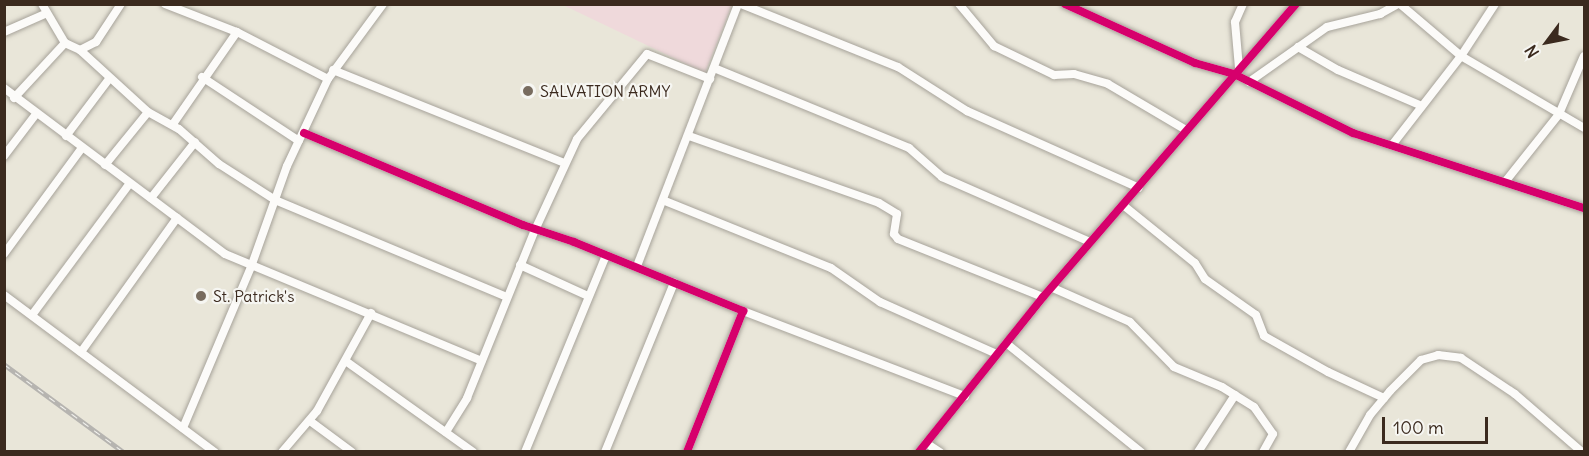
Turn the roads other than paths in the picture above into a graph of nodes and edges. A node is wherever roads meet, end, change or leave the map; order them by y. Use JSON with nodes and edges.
{"nodes":[{"id":1,"x":42,"y":4,"type":"edge"},
{"id":2,"x":121,"y":4,"type":"edge"},
{"id":3,"x":165,"y":4,"type":"edge"},
{"id":4,"x":383,"y":4,"type":"edge"},
{"id":5,"x":740,"y":4,"type":"edge"},
{"id":6,"x":959,"y":4,"type":"edge"},
{"id":7,"x":1065,"y":4,"type":"edge"},
{"id":8,"x":1243,"y":4,"type":"edge"},
{"id":9,"x":1296,"y":4,"type":"edge"},
{"id":10,"x":1399,"y":4,"type":"edge"},
{"id":11,"x":1495,"y":4,"type":"edge"},
{"id":12,"x":1084,"y":8,"type":"edge"},
{"id":13,"x":45,"y":14,"type":"junction"},
{"id":14,"x":4,"y":32,"type":"edge"},
{"id":15,"x":237,"y":32,"type":"junction"},
{"id":16,"x":65,"y":43,"type":"junction"},
{"id":17,"x":1298,"y":47,"type":"junction"},
{"id":18,"x":80,"y":50,"type":"junction"},
{"id":19,"x":1461,"y":56,"type":"junction"},
{"id":20,"x":1584,"y":56,"type":"edge"},
{"id":21,"x":714,"y":68,"type":"junction"},
{"id":22,"x":333,"y":70,"type":"junction"},
{"id":23,"x":1237,"y":71,"type":"junction"},
{"id":24,"x":202,"y":77,"type":"junction"},
{"id":25,"x":328,"y":79,"type":"junction"},
{"id":26,"x":710,"y":79,"type":"junction"},
{"id":27,"x":109,"y":80,"type":"junction"},
{"id":28,"x":1249,"y":82,"type":"junction"},
{"id":29,"x":4,"y":88,"type":"edge"},
{"id":30,"x":14,"y":98,"type":"junction"},
{"id":31,"x":1422,"y":106,"type":"junction"},
{"id":32,"x":147,"y":112,"type":"junction"},
{"id":33,"x":36,"y":114,"type":"junction"},
{"id":34,"x":1559,"y":114,"type":"junction"},
{"id":35,"x":172,"y":124,"type":"junction"},
{"id":36,"x":1584,"y":128,"type":"edge"},
{"id":37,"x":1186,"y":130,"type":"junction"},
{"id":38,"x":66,"y":136,"type":"junction"},
{"id":39,"x":689,"y":136,"type":"junction"},
{"id":40,"x":301,"y":137,"type":"junction"},
{"id":41,"x":195,"y":142,"type":"junction"},
{"id":42,"x":1392,"y":145,"type":"junction"},
{"id":43,"x":82,"y":148,"type":"junction"},
{"id":44,"x":4,"y":156,"type":"edge"},
{"id":45,"x":564,"y":163,"type":"junction"},
{"id":46,"x":105,"y":165,"type":"junction"},
{"id":47,"x":1505,"y":182,"type":"junction"},
{"id":48,"x":130,"y":183,"type":"junction"},
{"id":49,"x":1138,"y":188,"type":"junction"},
{"id":50,"x":151,"y":198,"type":"junction"},
{"id":51,"x":275,"y":200,"type":"junction"},
{"id":52,"x":665,"y":201,"type":"junction"},
{"id":53,"x":1123,"y":205,"type":"junction"},
{"id":54,"x":1584,"y":208,"type":"edge"},
{"id":55,"x":177,"y":218,"type":"junction"},
{"id":56,"x":535,"y":230,"type":"junction"},
{"id":57,"x":1090,"y":242,"type":"junction"},
{"id":58,"x":4,"y":254,"type":"edge"},
{"id":59,"x":606,"y":255,"type":"junction"},
{"id":60,"x":520,"y":265,"type":"junction"},
{"id":61,"x":637,"y":266,"type":"junction"},
{"id":62,"x":251,"y":267,"type":"junction"},
{"id":63,"x":674,"y":283,"type":"junction"},
{"id":64,"x":1053,"y":288,"type":"junction"},
{"id":65,"x":4,"y":295,"type":"edge"},
{"id":66,"x":588,"y":296,"type":"junction"},
{"id":67,"x":507,"y":297,"type":"junction"},
{"id":68,"x":1043,"y":297,"type":"junction"},
{"id":69,"x":743,"y":311,"type":"junction"},
{"id":70,"x":371,"y":314,"type":"junction"},
{"id":71,"x":32,"y":315,"type":"junction"},
{"id":72,"x":1006,"y":343,"type":"junction"},
{"id":73,"x":81,"y":352,"type":"junction"},
{"id":74,"x":997,"y":354,"type":"junction"},
{"id":75,"x":482,"y":361,"type":"junction"},
{"id":76,"x":347,"y":362,"type":"junction"},
{"id":77,"x":1235,"y":395,"type":"junction"},
{"id":78,"x":965,"y":396,"type":"junction"},
{"id":79,"x":1384,"y":398,"type":"junction"},
{"id":80,"x":310,"y":421,"type":"junction"},
{"id":81,"x":183,"y":428,"type":"junction"},
{"id":82,"x":446,"y":432,"type":"junction"},
{"id":83,"x":926,"y":443,"type":"junction"},
{"id":84,"x":216,"y":452,"type":"edge"},
{"id":85,"x":282,"y":452,"type":"edge"},
{"id":86,"x":352,"y":452,"type":"edge"},
{"id":87,"x":473,"y":452,"type":"edge"},
{"id":88,"x":525,"y":452,"type":"edge"},
{"id":89,"x":605,"y":452,"type":"edge"},
{"id":90,"x":687,"y":452,"type":"edge"},
{"id":91,"x":919,"y":452,"type":"edge"},
{"id":92,"x":940,"y":452,"type":"edge"},
{"id":93,"x":1142,"y":452,"type":"edge"},
{"id":94,"x":1198,"y":452,"type":"edge"},
{"id":95,"x":1263,"y":452,"type":"edge"},
{"id":96,"x":1349,"y":452,"type":"edge"},
{"id":97,"x":1582,"y":452,"type":"edge"}],
"edges":[{"from":1,"to":13,"type":"street"},
{"from":2,"to":18,"type":"street"},
{"from":3,"to":15,"type":"street"},
{"from":4,"to":22,"type":"street"},
{"from":5,"to":21,"type":"street"},
{"from":5,"to":49,"type":"street"},
{"from":6,"to":37,"type":"street"},
{"from":7,"to":12,"type":"street"},
{"from":8,"to":23,"type":"street"},
{"from":9,"to":23,"type":"street"},
{"from":10,"to":17,"type":"street"},
{"from":10,"to":19,"type":"street"},
{"from":11,"to":19,"type":"street"},
{"from":12,"to":23,"type":"street"},
{"from":13,"to":14,"type":"street"},
{"from":13,"to":16,"type":"street"},
{"from":15,"to":24,"type":"street"},
{"from":15,"to":25,"type":"street"},
{"from":16,"to":18,"type":"street"},
{"from":16,"to":30,"type":"street"},
{"from":17,"to":28,"type":"street"},
{"from":17,"to":31,"type":"street"},
{"from":18,"to":27,"type":"street"},
{"from":19,"to":31,"type":"street"},
{"from":19,"to":34,"type":"street"},
{"from":20,"to":34,"type":"street"},
{"from":21,"to":26,"type":"street"},
{"from":21,"to":57,"type":"street"},
{"from":22,"to":25,"type":"street"},
{"from":22,"to":45,"type":"street"},
{"from":23,"to":28,"type":"street"},
{"from":23,"to":37,"type":"street"},
{"from":24,"to":35,"type":"street"},
{"from":24,"to":40,"type":"street"},
{"from":25,"to":40,"type":"street"},
{"from":26,"to":39,"type":"street"},
{"from":26,"to":45,"type":"street"},
{"from":27,"to":32,"type":"street"},
{"from":27,"to":38,"type":"street"},
{"from":28,"to":42,"type":"street"},
{"from":29,"to":30,"type":"street"},
{"from":30,"to":33,"type":"street"},
{"from":31,"to":42,"type":"street"},
{"from":32,"to":35,"type":"street"},
{"from":32,"to":46,"type":"street"},
{"from":33,"to":38,"type":"street"},
{"from":33,"to":44,"type":"street"},
{"from":34,"to":36,"type":"street"},
{"from":34,"to":47,"type":"street"},
{"from":35,"to":41,"type":"street"},
{"from":37,"to":49,"type":"street"},
{"from":38,"to":43,"type":"street"},
{"from":39,"to":52,"type":"street"},
{"from":39,"to":68,"type":"street"},
{"from":40,"to":51,"type":"street"},
{"from":40,"to":56,"type":"street"},
{"from":41,"to":50,"type":"street"},
{"from":41,"to":51,"type":"street"},
{"from":42,"to":47,"type":"street"},
{"from":43,"to":46,"type":"street"},
{"from":43,"to":58,"type":"street"},
{"from":45,"to":56,"type":"street"},
{"from":46,"to":48,"type":"street"},
{"from":47,"to":54,"type":"street"},
{"from":48,"to":50,"type":"street"},
{"from":48,"to":71,"type":"street"},
{"from":49,"to":53,"type":"street"},
{"from":50,"to":55,"type":"street"},
{"from":51,"to":62,"type":"street"},
{"from":51,"to":67,"type":"street"},
{"from":52,"to":61,"type":"street"},
{"from":52,"to":74,"type":"street"},
{"from":53,"to":57,"type":"street"},
{"from":53,"to":79,"type":"street"},
{"from":55,"to":62,"type":"street"},
{"from":55,"to":73,"type":"street"},
{"from":56,"to":59,"type":"street"},
{"from":56,"to":60,"type":"street"},
{"from":57,"to":64,"type":"street"},
{"from":59,"to":61,"type":"street"},
{"from":59,"to":66,"type":"street"},
{"from":60,"to":66,"type":"street"},
{"from":60,"to":67,"type":"street"},
{"from":61,"to":63,"type":"street"},
{"from":62,"to":70,"type":"street"},
{"from":62,"to":81,"type":"street"},
{"from":63,"to":69,"type":"street"},
{"from":63,"to":89,"type":"street"},
{"from":64,"to":68,"type":"street"},
{"from":64,"to":77,"type":"street"},
{"from":65,"to":71,"type":"street"},
{"from":66,"to":88,"type":"street"},
{"from":67,"to":75,"type":"street"},
{"from":68,"to":72,"type":"street"},
{"from":69,"to":78,"type":"street"},
{"from":69,"to":90,"type":"street"},
{"from":70,"to":75,"type":"street"},
{"from":70,"to":76,"type":"street"},
{"from":71,"to":73,"type":"street"},
{"from":72,"to":74,"type":"street"},
{"from":72,"to":93,"type":"street"},
{"from":73,"to":81,"type":"street"},
{"from":74,"to":78,"type":"street"},
{"from":75,"to":82,"type":"street"},
{"from":76,"to":80,"type":"street"},
{"from":76,"to":82,"type":"street"},
{"from":77,"to":94,"type":"street"},
{"from":77,"to":95,"type":"street"},
{"from":78,"to":83,"type":"street"},
{"from":79,"to":96,"type":"street"},
{"from":79,"to":97,"type":"street"},
{"from":80,"to":85,"type":"street"},
{"from":80,"to":86,"type":"street"},
{"from":81,"to":84,"type":"street"},
{"from":82,"to":87,"type":"street"},
{"from":83,"to":91,"type":"street"},
{"from":83,"to":92,"type":"street"}]}
